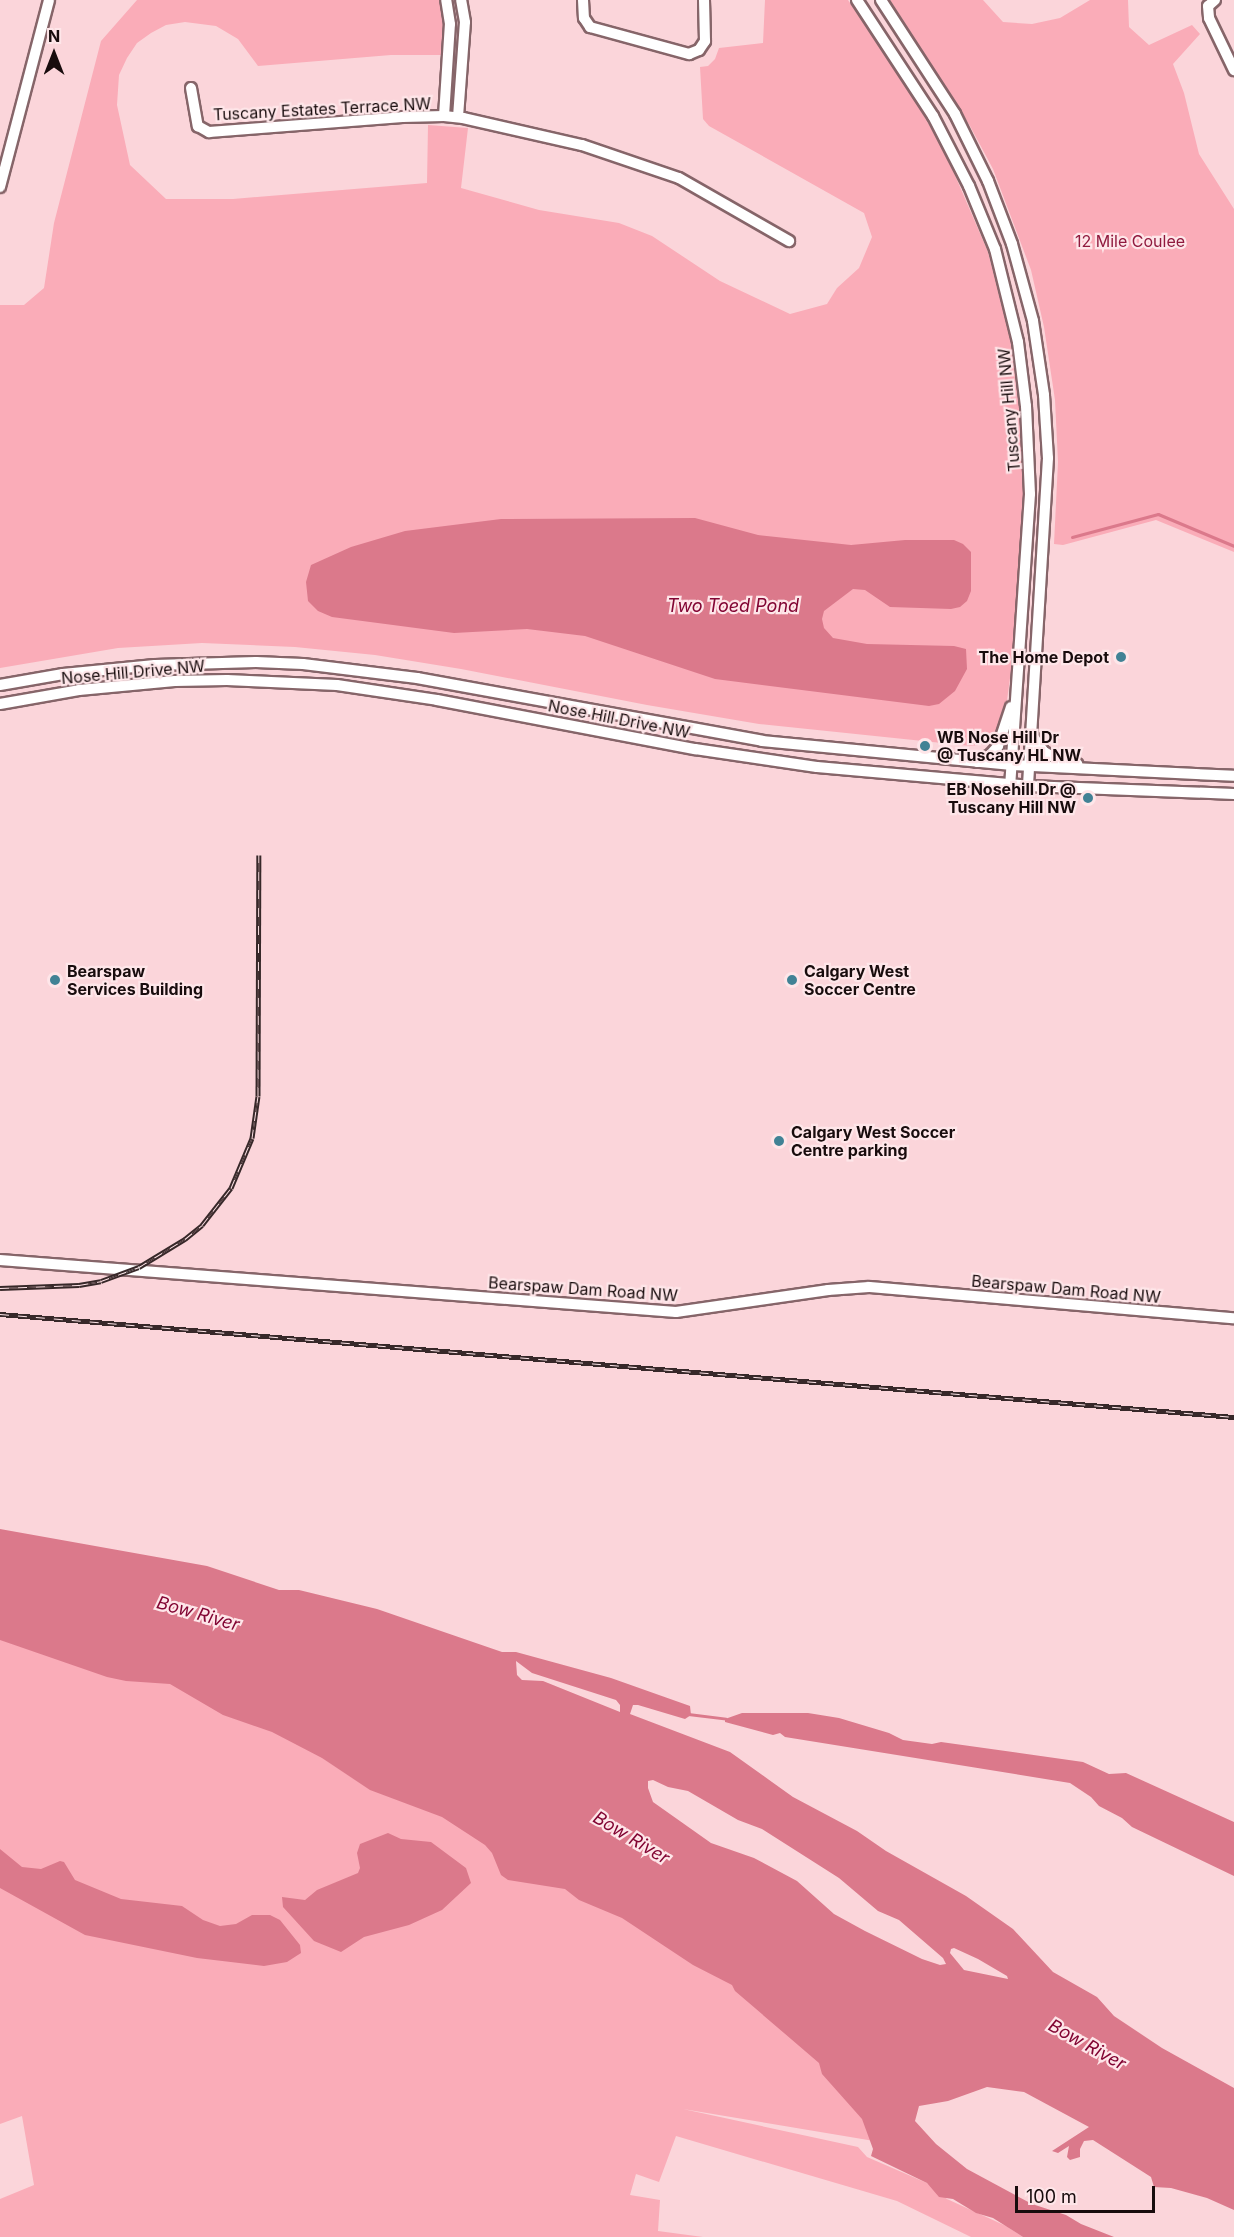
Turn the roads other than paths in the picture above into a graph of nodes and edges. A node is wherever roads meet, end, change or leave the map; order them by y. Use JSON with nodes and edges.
{"nodes":[{"id":1,"x":49,"y":0,"type":"edge"},
{"id":2,"x":446,"y":0,"type":"edge"},
{"id":3,"x":461,"y":0,"type":"edge"},
{"id":4,"x":583,"y":0,"type":"edge"},
{"id":5,"x":704,"y":0,"type":"edge"},
{"id":6,"x":857,"y":0,"type":"edge"},
{"id":7,"x":881,"y":0,"type":"edge"},
{"id":8,"x":1215,"y":0,"type":"edge"},
{"id":9,"x":1234,"y":70,"type":"edge"},
{"id":10,"x":191,"y":88,"type":"dead end"},
{"id":11,"x":451,"y":117,"type":"junction"},
{"id":12,"x":0,"y":187,"type":"edge"},
{"id":13,"x":789,"y":241,"type":"dead end"},
{"id":14,"x":1017,"y":683,"type":"junction"},
{"id":15,"x":0,"y":685,"type":"edge"},
{"id":16,"x":0,"y":704,"type":"edge"},
{"id":17,"x":1032,"y":735,"type":"junction"},
{"id":18,"x":976,"y":762,"type":"junction"},
{"id":19,"x":1012,"y":765,"type":"junction"},
{"id":20,"x":1030,"y":766,"type":"junction"},
{"id":21,"x":1130,"y":772,"type":"junction"},
{"id":22,"x":1234,"y":776,"type":"edge"},
{"id":23,"x":1010,"y":784,"type":"junction"},
{"id":24,"x":1028,"y":786,"type":"junction"},
{"id":25,"x":1234,"y":794,"type":"edge"},
{"id":26,"x":0,"y":1260,"type":"edge"},
{"id":27,"x":1234,"y":1318,"type":"edge"}],
"edges":[{"from":1,"to":12,"type":"street"},
{"from":2,"to":11,"type":"street"},
{"from":3,"to":11,"type":"street"},
{"from":4,"to":5,"type":"street"},
{"from":6,"to":14,"type":"street","name":"Tuscany Hill NW"},
{"from":7,"to":17,"type":"street","name":"Tuscany Hill NW"},
{"from":8,"to":9,"type":"street"},
{"from":10,"to":11,"type":"street","name":"Tuscany Estates Terrace NW"},
{"from":11,"to":13,"type":"street"},
{"from":14,"to":18,"type":"street"},
{"from":14,"to":19,"type":"street","name":"Tuscany Hill NW"},
{"from":15,"to":18,"type":"street","name":"Nose Hill Drive NW"},
{"from":16,"to":23,"type":"street","name":"Nose Hill Drive NW"},
{"from":17,"to":20,"type":"street","name":"Tuscany Hill NW"},
{"from":17,"to":21,"type":"street"},
{"from":18,"to":19,"type":"street","name":"Nose Hill Drive NW"},
{"from":19,"to":20,"type":"street","name":"Nose Hill Drive NW"},
{"from":19,"to":23,"type":"street","name":"Tuscany Hill NW"},
{"from":20,"to":21,"type":"street","name":"Nose Hill Drive NW"},
{"from":20,"to":24,"type":"street","name":"Tuscany Hill NW"},
{"from":21,"to":22,"type":"street","name":"Nose Hill Drive NW"},
{"from":23,"to":24,"type":"street","name":"Nose Hill Drive NW"},
{"from":24,"to":25,"type":"street","name":"Nose Hill Drive NW"},
{"from":26,"to":27,"type":"street","name":"Bearspaw Dam Road NW"}]}
